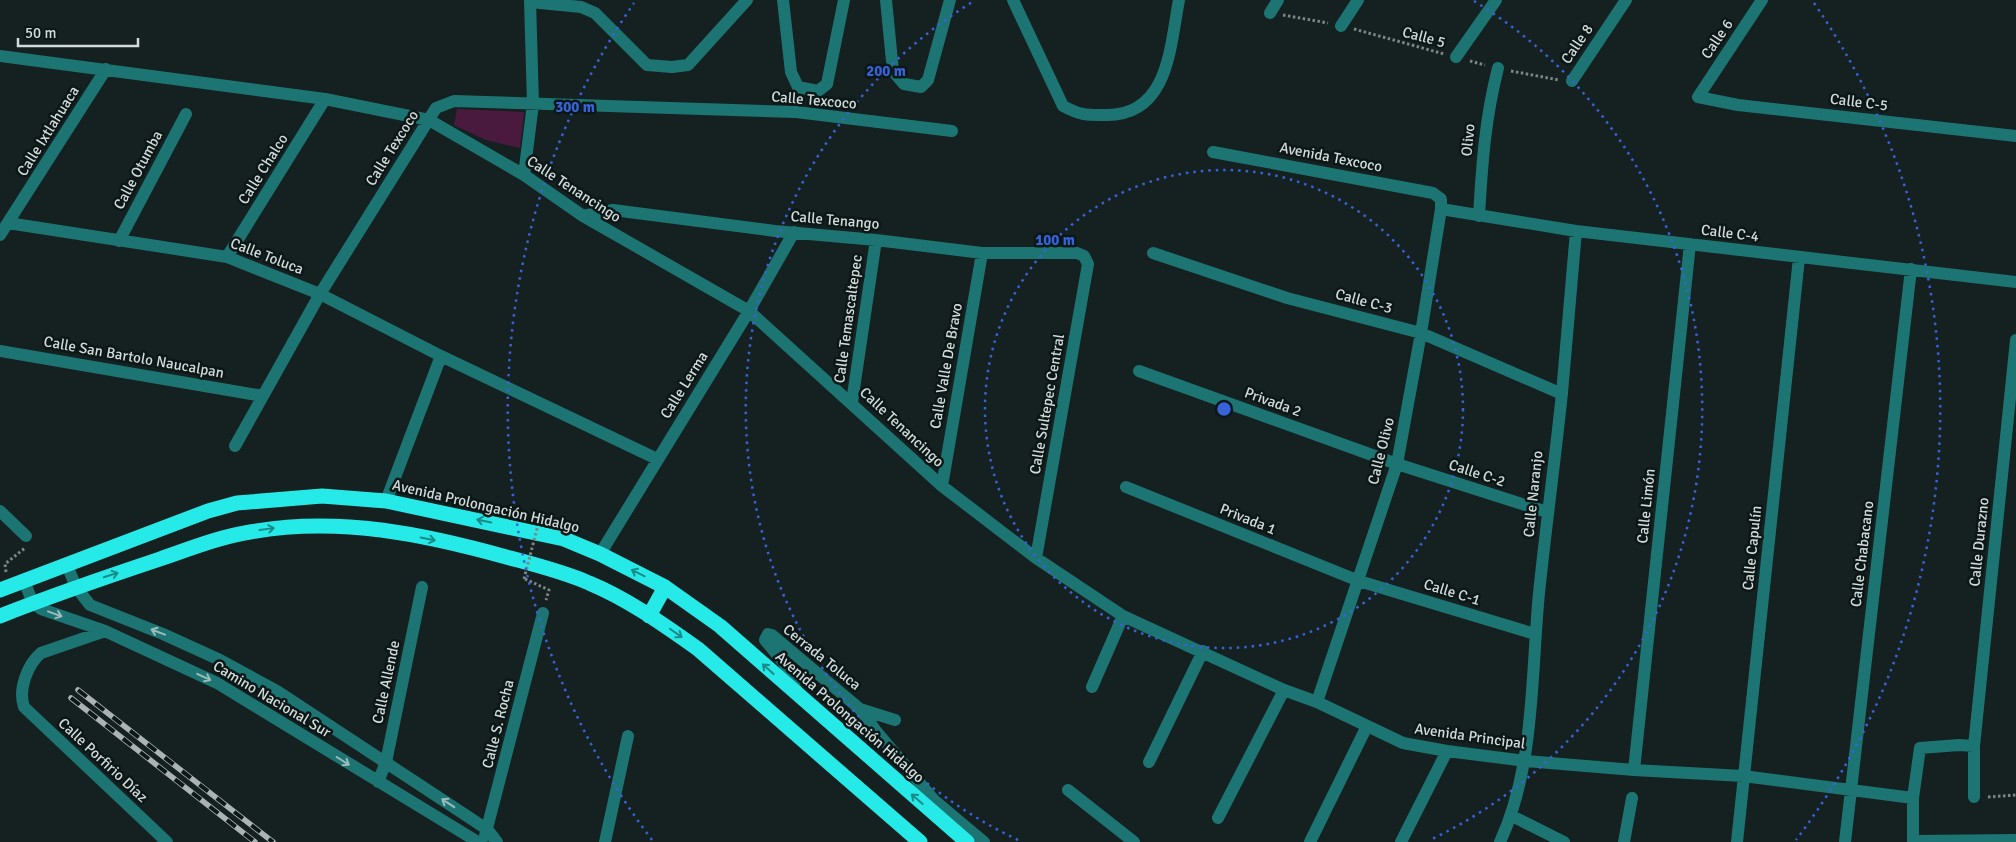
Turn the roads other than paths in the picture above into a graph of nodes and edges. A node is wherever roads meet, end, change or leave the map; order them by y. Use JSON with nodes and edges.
{"nodes":[{"id":1,"x":747,"y":0,"type":"edge"},
{"id":2,"x":783,"y":0,"type":"edge"},
{"id":3,"x":844,"y":0,"type":"edge"},
{"id":4,"x":886,"y":0,"type":"edge"},
{"id":5,"x":950,"y":0,"type":"edge"},
{"id":6,"x":1013,"y":0,"type":"edge"},
{"id":7,"x":1179,"y":0,"type":"edge"},
{"id":8,"x":1278,"y":0,"type":"edge"},
{"id":9,"x":1358,"y":0,"type":"edge"},
{"id":10,"x":1496,"y":0,"type":"edge"},
{"id":11,"x":1626,"y":0,"type":"edge"},
{"id":12,"x":1762,"y":0,"type":"edge"},
{"id":13,"x":530,"y":1,"type":"edge"},
{"id":14,"x":1270,"y":13,"type":"road end"},
{"id":15,"x":1341,"y":26,"type":"road end"},
{"id":16,"x":0,"y":56,"type":"edge"},
{"id":17,"x":1456,"y":57,"type":"road end"},
{"id":18,"x":1498,"y":68,"type":"road end"},
{"id":19,"x":106,"y":69,"type":"junction"},
{"id":20,"x":1572,"y":81,"type":"road end"},
{"id":21,"x":1698,"y":97,"type":"joint"},
{"id":22,"x":325,"y":99,"type":"junction"},
{"id":23,"x":533,"y":104,"type":"junction"},
{"id":24,"x":186,"y":114,"type":"dead end"},
{"id":25,"x":429,"y":120,"type":"junction"},
{"id":26,"x":952,"y":131,"type":"dead end"},
{"id":27,"x":2016,"y":136,"type":"edge"},
{"id":28,"x":1213,"y":152,"type":"dead end"},
{"id":29,"x":524,"y":175,"type":"junction"},
{"id":30,"x":1441,"y":204,"type":"junction"},
{"id":31,"x":583,"y":216,"type":"junction"},
{"id":32,"x":1479,"y":216,"type":"junction"},
{"id":33,"x":8,"y":223,"type":"junction"},
{"id":34,"x":1576,"y":231,"type":"junction"},
{"id":35,"x":794,"y":232,"type":"junction"},
{"id":36,"x":0,"y":235,"type":"edge"},
{"id":37,"x":876,"y":240,"type":"junction"},
{"id":38,"x":119,"y":241,"type":"junction"},
{"id":39,"x":1690,"y":244,"type":"junction"},
{"id":40,"x":982,"y":253,"type":"junction"},
{"id":41,"x":1153,"y":253,"type":"dead end"},
{"id":42,"x":1084,"y":256,"type":"joint"},
{"id":43,"x":227,"y":257,"type":"junction"},
{"id":44,"x":1799,"y":258,"type":"junction"},
{"id":45,"x":1910,"y":270,"type":"junction"},
{"id":46,"x":2016,"y":282,"type":"edge"},
{"id":47,"x":320,"y":294,"type":"junction"},
{"id":48,"x":750,"y":310,"type":"junction"},
{"id":49,"x":1421,"y":333,"type":"junction"},
{"id":50,"x":2016,"y":340,"type":"edge"},
{"id":51,"x":0,"y":351,"type":"edge"},
{"id":52,"x":441,"y":356,"type":"junction"},
{"id":53,"x":1139,"y":371,"type":"dead end"},
{"id":54,"x":1562,"y":394,"type":"junction"},
{"id":55,"x":263,"y":396,"type":"junction"},
{"id":56,"x":852,"y":402,"type":"junction"},
{"id":57,"x":236,"y":446,"type":"dead end"},
{"id":58,"x":657,"y":460,"type":"junction"},
{"id":59,"x":1397,"y":464,"type":"junction"},
{"id":60,"x":942,"y":486,"type":"junction"},
{"id":61,"x":1126,"y":487,"type":"dead end"},
{"id":62,"x":386,"y":501,"type":"junction"},
{"id":63,"x":0,"y":511,"type":"edge"},
{"id":64,"x":1547,"y":512,"type":"junction"},
{"id":65,"x":26,"y":536,"type":"road end"},
{"id":66,"x":600,"y":554,"type":"junction"},
{"id":67,"x":1036,"y":558,"type":"junction"},
{"id":68,"x":67,"y":565,"type":"junction"},
{"id":69,"x":24,"y":581,"type":"junction"},
{"id":70,"x":1359,"y":581,"type":"junction"},
{"id":71,"x":76,"y":587,"type":"junction"},
{"id":72,"x":422,"y":587,"type":"dead end"},
{"id":73,"x":666,"y":587,"type":"junction"},
{"id":74,"x":3,"y":589,"type":"edge"},
{"id":75,"x":33,"y":603,"type":"junction"},
{"id":76,"x":543,"y":613,"type":"road end"},
{"id":77,"x":0,"y":616,"type":"edge"},
{"id":78,"x":649,"y":616,"type":"junction"},
{"id":79,"x":1123,"y":616,"type":"junction"},
{"id":80,"x":105,"y":631,"type":"junction"},
{"id":81,"x":1535,"y":634,"type":"junction"},
{"id":82,"x":1202,"y":651,"type":"junction"},
{"id":83,"x":1092,"y":687,"type":"dead end"},
{"id":84,"x":1284,"y":690,"type":"junction"},
{"id":85,"x":798,"y":696,"type":"junction"},
{"id":86,"x":1317,"y":702,"type":"junction"},
{"id":87,"x":860,"y":709,"type":"junction"},
{"id":88,"x":895,"y":720,"type":"dead end"},
{"id":89,"x":1367,"y":726,"type":"junction"},
{"id":90,"x":628,"y":736,"type":"dead end"},
{"id":91,"x":1974,"y":746,"type":"junction"},
{"id":92,"x":1447,"y":751,"type":"junction"},
{"id":93,"x":1526,"y":761,"type":"junction"},
{"id":94,"x":386,"y":762,"type":"junction"},
{"id":95,"x":1149,"y":762,"type":"dead end"},
{"id":96,"x":1634,"y":770,"type":"junction"},
{"id":97,"x":1743,"y":776,"type":"junction"},
{"id":98,"x":378,"y":782,"type":"junction"},
{"id":99,"x":1068,"y":790,"type":"dead end"},
{"id":100,"x":1851,"y":791,"type":"junction"},
{"id":101,"x":1974,"y":797,"type":"road end"},
{"id":102,"x":1632,"y":798,"type":"dead end"},
{"id":103,"x":1913,"y":798,"type":"junction"},
{"id":104,"x":1512,"y":816,"type":"junction"},
{"id":105,"x":1218,"y":818,"type":"dead end"},
{"id":106,"x":488,"y":830,"type":"junction"},
{"id":107,"x":1913,"y":841,"type":"edge"},
{"id":108,"x":2009,"y":841,"type":"edge"},
{"id":109,"x":167,"y":842,"type":"edge"},
{"id":110,"x":478,"y":842,"type":"edge"},
{"id":111,"x":482,"y":842,"type":"edge"},
{"id":112,"x":497,"y":842,"type":"edge"},
{"id":113,"x":605,"y":842,"type":"edge"},
{"id":114,"x":920,"y":842,"type":"edge"},
{"id":115,"x":966,"y":842,"type":"edge"},
{"id":116,"x":984,"y":842,"type":"edge"},
{"id":117,"x":1134,"y":842,"type":"edge"},
{"id":118,"x":1310,"y":842,"type":"edge"},
{"id":119,"x":1402,"y":842,"type":"edge"},
{"id":120,"x":1500,"y":842,"type":"edge"},
{"id":121,"x":1564,"y":842,"type":"edge"},
{"id":122,"x":1624,"y":842,"type":"edge"},
{"id":123,"x":1737,"y":842,"type":"edge"},
{"id":124,"x":1845,"y":842,"type":"edge"}],
"edges":[{"from":1,"to":13,"type":"street"},
{"from":2,"to":3,"type":"street"},
{"from":4,"to":5,"type":"street"},
{"from":6,"to":7,"type":"street"},
{"from":8,"to":14,"type":"street"},
{"from":9,"to":15,"type":"street"},
{"from":10,"to":17,"type":"street"},
{"from":11,"to":20,"type":"street","name":"Calle 8"},
{"from":12,"to":21,"type":"street","name":"Calle 6"},
{"from":13,"to":23,"type":"street"},
{"from":16,"to":19,"type":"street","name":"Calle Tenancingo"},
{"from":18,"to":32,"type":"street","name":"Olivo"},
{"from":19,"to":22,"type":"street","name":"Calle Tenancingo"},
{"from":19,"to":33,"type":"street","name":"Calle Ixtlahuaca"},
{"from":21,"to":27,"type":"street","name":"Calle C-5"},
{"from":22,"to":25,"type":"street","name":"Calle Tenancingo"},
{"from":22,"to":43,"type":"street","name":"Calle Chalco"},
{"from":23,"to":25,"type":"street","name":"Calle Texcoco"},
{"from":23,"to":26,"type":"street","name":"Calle Texcoco"},
{"from":23,"to":29,"type":"street"},
{"from":24,"to":38,"type":"street","name":"Calle Otumba"},
{"from":25,"to":29,"type":"street","name":"Calle Tenancingo"},
{"from":25,"to":47,"type":"street","name":"Calle Texcoco"},
{"from":28,"to":30,"type":"street","name":"Avenida Texcoco"},
{"from":29,"to":31,"type":"street","name":"Calle Tenancingo"},
{"from":30,"to":32,"type":"street","name":"Calle C-4"},
{"from":30,"to":49,"type":"street","name":"Calle Olivo"},
{"from":31,"to":35,"type":"street","name":"Calle Tenango"},
{"from":31,"to":48,"type":"street","name":"Calle Tenancingo"},
{"from":32,"to":34,"type":"street","name":"Calle C-4"},
{"from":33,"to":36,"type":"street","name":"Calle Ixtlahuaca"},
{"from":33,"to":38,"type":"street","name":"Calle Toluca"},
{"from":34,"to":39,"type":"street","name":"Calle C-4"},
{"from":34,"to":54,"type":"street","name":"Calle Naranjo"},
{"from":35,"to":37,"type":"street","name":"Calle Tenango"},
{"from":35,"to":48,"type":"street","name":"Calle Lerma"},
{"from":37,"to":40,"type":"street","name":"Calle Tenango"},
{"from":37,"to":56,"type":"street","name":"Calle Temascaltepec"},
{"from":38,"to":43,"type":"street","name":"Calle Toluca"},
{"from":39,"to":44,"type":"street","name":"Calle C-4"},
{"from":39,"to":96,"type":"street","name":"Calle Limón"},
{"from":40,"to":42,"type":"street","name":"Calle Tenango"},
{"from":40,"to":60,"type":"street","name":"Calle Valle De Bravo"},
{"from":41,"to":49,"type":"street","name":"Calle C-3"},
{"from":42,"to":67,"type":"street","name":"Calle Sultepec Central"},
{"from":43,"to":47,"type":"street","name":"Calle Toluca"},
{"from":44,"to":45,"type":"street","name":"Calle C-4"},
{"from":44,"to":97,"type":"street","name":"Calle Capulín"},
{"from":45,"to":46,"type":"street","name":"Calle C-4"},
{"from":45,"to":100,"type":"street","name":"Calle Chabacano"},
{"from":47,"to":52,"type":"street","name":"Calle Toluca"},
{"from":47,"to":55,"type":"street","name":"Calle Texcoco"},
{"from":48,"to":56,"type":"street","name":"Calle Tenancingo"},
{"from":48,"to":58,"type":"street","name":"Calle Lerma"},
{"from":49,"to":54,"type":"street","name":"Calle C-3"},
{"from":49,"to":59,"type":"street","name":"Calle Olivo"},
{"from":50,"to":91,"type":"street","name":"Calle Durazno"},
{"from":51,"to":55,"type":"street","name":"Calle San Bartolo Naucalpan"},
{"from":52,"to":58,"type":"street","name":"Calle Toluca"},
{"from":52,"to":62,"type":"street"},
{"from":53,"to":59,"type":"street","name":"Privada 2"},
{"from":54,"to":64,"type":"street","name":"Calle Naranjo"},
{"from":55,"to":57,"type":"street","name":"Calle Texcoco"},
{"from":56,"to":60,"type":"street","name":"Calle Tenancingo"},
{"from":58,"to":66,"type":"street","name":"Calle Lerma"},
{"from":59,"to":64,"type":"street","name":"Calle C-2"},
{"from":59,"to":70,"type":"street","name":"Calle Olivo"},
{"from":60,"to":67,"type":"street","name":"Calle Tenancingo"},
{"from":61,"to":70,"type":"street","name":"Privada 1"},
{"from":66,"to":62,"type":"highway","name":"Avenida Prolongación Hidalgo","one_way":true},
{"from":62,"to":68,"type":"highway","name":"Avenida Prolongación Hidalgo"},
{"from":63,"to":65,"type":"street"},
{"from":64,"to":81,"type":"street","name":"Calle Naranjo"},
{"from":73,"to":66,"type":"highway","name":"Avenida Prolongación Hidalgo","one_way":true},
{"from":67,"to":79,"type":"street","name":"Avenida Principal"},
{"from":68,"to":69,"type":"highway","name":"Avenida Prolongación Hidalgo"},
{"from":68,"to":71,"type":"street","name":"Camino Nacional Sur"},
{"from":69,"to":74,"type":"highway","name":"Avenida Prolongación Hidalgo"},
{"from":69,"to":75,"type":"street"},
{"from":70,"to":81,"type":"street","name":"Calle C-1"},
{"from":70,"to":86,"type":"street","name":"Calle Olivo"},
{"from":71,"to":75,"type":"highway"},
{"from":71,"to":78,"type":"highway","one_way":true},
{"from":94,"to":71,"type":"street","name":"Camino Nacional Sur","one_way":true},
{"from":72,"to":94,"type":"street","name":"Calle Allende"},
{"from":73,"to":78,"type":"highway"},
{"from":85,"to":73,"type":"highway","name":"Avenida Prolongación Hidalgo","one_way":true},
{"from":75,"to":77,"type":"highway"},
{"from":75,"to":80,"type":"street","name":"Camino Nacional Sur","one_way":true},
{"from":76,"to":106,"type":"street","name":"Calle S. Rocha"},
{"from":78,"to":114,"type":"highway","one_way":true},
{"from":79,"to":82,"type":"street","name":"Avenida Principal"},
{"from":79,"to":83,"type":"street"},
{"from":80,"to":98,"type":"street","name":"Camino Nacional Sur","one_way":true},
{"from":80,"to":109,"type":"street","name":"Calle Porfirio Díaz"},
{"from":81,"to":93,"type":"street","name":"Calle Naranjo"},
{"from":82,"to":84,"type":"street","name":"Avenida Principal"},
{"from":82,"to":95,"type":"street"},
{"from":84,"to":86,"type":"street","name":"Avenida Principal"},
{"from":84,"to":105,"type":"street"},
{"from":85,"to":87,"type":"street","name":"Cerrada Toluca"},
{"from":115,"to":85,"type":"highway","name":"Avenida Prolongación Hidalgo","one_way":true},
{"from":86,"to":89,"type":"street","name":"Avenida Principal"},
{"from":87,"to":88,"type":"street","name":"Cerrada Toluca"},
{"from":87,"to":116,"type":"street"},
{"from":89,"to":92,"type":"street","name":"Avenida Principal"},
{"from":89,"to":118,"type":"street"},
{"from":90,"to":113,"type":"street"},
{"from":91,"to":101,"type":"street","name":"Calle Durazno"},
{"from":91,"to":103,"type":"street"},
{"from":92,"to":93,"type":"street","name":"Avenida Principal"},
{"from":92,"to":119,"type":"street"},
{"from":93,"to":96,"type":"street","name":"Avenida Principal"},
{"from":93,"to":104,"type":"street","name":"Calle Naranjo"},
{"from":94,"to":98,"type":"street","name":"Calle Allende"},
{"from":106,"to":94,"type":"street","name":"Camino Nacional Sur","one_way":true},
{"from":96,"to":97,"type":"street","name":"Avenida Principal"},
{"from":97,"to":100,"type":"street","name":"Avenida Principal"},
{"from":97,"to":123,"type":"street","name":"Calle Capulín"},
{"from":98,"to":110,"type":"street","name":"Camino Nacional Sur"},
{"from":99,"to":117,"type":"street"},
{"from":100,"to":103,"type":"street","name":"Avenida Principal"},
{"from":100,"to":124,"type":"street","name":"Calle Chabacano"},
{"from":102,"to":122,"type":"street"},
{"from":103,"to":107,"type":"street"},
{"from":104,"to":120,"type":"street","name":"Calle Naranjo"},
{"from":104,"to":121,"type":"street"},
{"from":106,"to":111,"type":"street","name":"Calle S. Rocha"},
{"from":106,"to":112,"type":"street","name":"Camino Nacional Sur"},
{"from":107,"to":108,"type":"street"}]}
